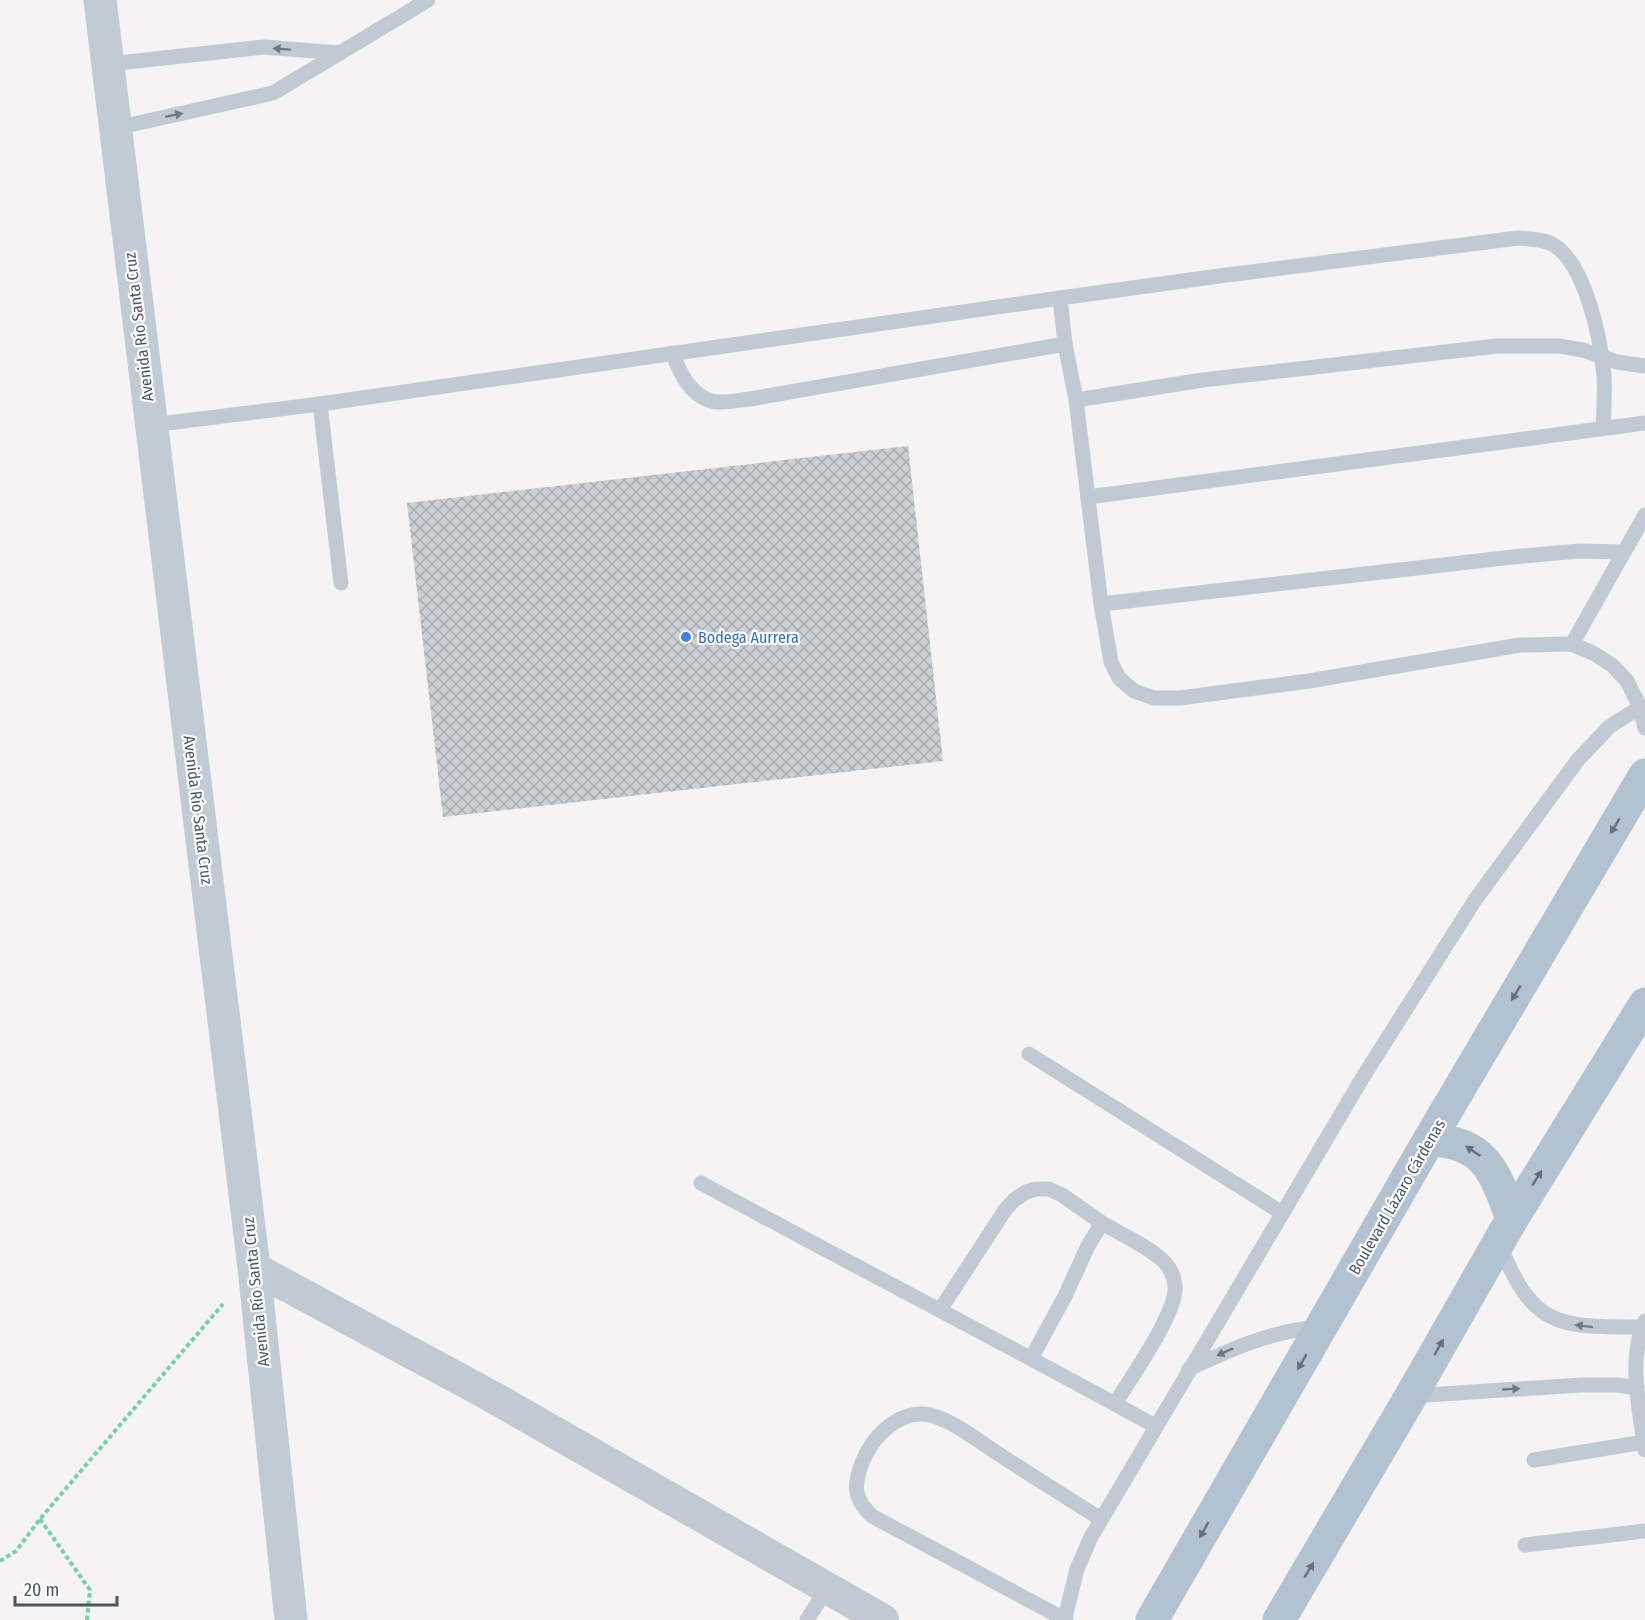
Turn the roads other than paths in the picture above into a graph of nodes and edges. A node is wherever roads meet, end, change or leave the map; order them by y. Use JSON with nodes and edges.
{"nodes":[{"id":1,"x":100,"y":0,"type":"edge"},
{"id":2,"x":428,"y":0,"type":"edge"},
{"id":3,"x":340,"y":53,"type":"junction"},
{"id":4,"x":109,"y":64,"type":"junction"},
{"id":5,"x":116,"y":128,"type":"junction"},
{"id":6,"x":1060,"y":298,"type":"junction"},
{"id":7,"x":1065,"y":344,"type":"junction"},
{"id":8,"x":672,"y":353,"type":"junction"},
{"id":9,"x":1601,"y":356,"type":"junction"},
{"id":10,"x":1645,"y":366,"type":"edge"},
{"id":11,"x":1076,"y":400,"type":"junction"},
{"id":12,"x":320,"y":404,"type":"junction"},
{"id":13,"x":1645,"y":423,"type":"edge"},
{"id":14,"x":151,"y":425,"type":"junction"},
{"id":15,"x":1604,"y":427,"type":"junction"},
{"id":16,"x":1088,"y":497,"type":"junction"},
{"id":17,"x":1645,"y":515,"type":"edge"},
{"id":18,"x":1623,"y":552,"type":"junction"},
{"id":19,"x":341,"y":583,"type":"dead end"},
{"id":20,"x":1101,"y":604,"type":"junction"},
{"id":21,"x":1572,"y":644,"type":"junction"},
{"id":22,"x":1640,"y":707,"type":"junction"},
{"id":23,"x":1645,"y":728,"type":"edge"},
{"id":24,"x":1645,"y":775,"type":"edge"},
{"id":25,"x":1645,"y":1004,"type":"edge"},
{"id":26,"x":1029,"y":1054,"type":"dead end"},
{"id":27,"x":1429,"y":1140,"type":"junction"},
{"id":28,"x":701,"y":1183,"type":"dead end"},
{"id":29,"x":1282,"y":1213,"type":"junction"},
{"id":30,"x":1102,"y":1223,"type":"junction"},
{"id":31,"x":1506,"y":1231,"type":"junction"},
{"id":32,"x":254,"y":1268,"type":"junction"},
{"id":33,"x":940,"y":1310,"type":"junction"},
{"id":34,"x":1644,"y":1324,"type":"edge"},
{"id":35,"x":1321,"y":1327,"type":"junction"},
{"id":36,"x":1032,"y":1357,"type":"junction"},
{"id":37,"x":1189,"y":1369,"type":"junction"},
{"id":38,"x":1637,"y":1388,"type":"junction"},
{"id":39,"x":1411,"y":1396,"type":"junction"},
{"id":40,"x":1115,"y":1404,"type":"junction"},
{"id":41,"x":1155,"y":1426,"type":"junction"},
{"id":42,"x":1645,"y":1445,"type":"edge"},
{"id":43,"x":1534,"y":1460,"type":"dead end"},
{"id":44,"x":1101,"y":1519,"type":"junction"},
{"id":45,"x":1645,"y":1531,"type":"edge"},
{"id":46,"x":1525,"y":1545,"type":"dead end"},
{"id":47,"x":827,"y":1588,"type":"junction"},
{"id":48,"x":1065,"y":1619,"type":"edge"},
{"id":49,"x":291,"y":1620,"type":"edge"},
{"id":50,"x":807,"y":1620,"type":"edge"},
{"id":51,"x":883,"y":1620,"type":"edge"},
{"id":52,"x":1152,"y":1620,"type":"edge"},
{"id":53,"x":1279,"y":1620,"type":"edge"}],
"edges":[{"from":1,"to":4,"type":"main road","name":"Avenida Río Santa Cruz"},
{"from":2,"to":3,"type":"lane"},
{"from":3,"to":4,"type":"lane","one_way":true},
{"from":5,"to":3,"type":"lane","one_way":true},
{"from":4,"to":5,"type":"main road","name":"Avenida Río Santa Cruz"},
{"from":5,"to":14,"type":"main road","name":"Avenida Río Santa Cruz"},
{"from":6,"to":7,"type":"lane"},
{"from":6,"to":8,"type":"lane"},
{"from":6,"to":9,"type":"lane"},
{"from":7,"to":8,"type":"lane"},
{"from":7,"to":11,"type":"lane"},
{"from":8,"to":12,"type":"lane"},
{"from":9,"to":10,"type":"lane"},
{"from":9,"to":11,"type":"lane"},
{"from":9,"to":15,"type":"lane"},
{"from":11,"to":16,"type":"lane"},
{"from":12,"to":14,"type":"lane"},
{"from":12,"to":19,"type":"lane"},
{"from":13,"to":15,"type":"lane"},
{"from":14,"to":32,"type":"main road","name":"Avenida Río Santa Cruz"},
{"from":15,"to":16,"type":"lane"},
{"from":16,"to":20,"type":"lane"},
{"from":17,"to":18,"type":"lane"},
{"from":18,"to":20,"type":"lane"},
{"from":18,"to":21,"type":"lane"},
{"from":20,"to":21,"type":"lane"},
{"from":21,"to":22,"type":"lane"},
{"from":22,"to":23,"type":"lane"},
{"from":22,"to":29,"type":"lane"},
{"from":24,"to":27,"type":"main road","name":"Boulevard Lázaro Cárdenas","one_way":true},
{"from":31,"to":25,"type":"main road","one_way":true},
{"from":26,"to":29,"type":"lane"},
{"from":31,"to":27,"type":"main road","one_way":true},
{"from":27,"to":35,"type":"main road","name":"Boulevard Lázaro Cárdenas"},
{"from":28,"to":33,"type":"lane"},
{"from":29,"to":37,"type":"lane"},
{"from":30,"to":33,"type":"lane"},
{"from":30,"to":36,"type":"lane"},
{"from":30,"to":40,"type":"lane"},
{"from":34,"to":31,"type":"lane","one_way":true},
{"from":39,"to":31,"type":"main road","one_way":true},
{"from":32,"to":47,"type":"street"},
{"from":32,"to":49,"type":"main road","name":"Avenida Río Santa Cruz"},
{"from":33,"to":36,"type":"lane"},
{"from":34,"to":38,"type":"lane"},
{"from":35,"to":37,"type":"lane","one_way":true},
{"from":35,"to":52,"type":"main road","name":"Boulevard Lázaro Cárdenas","one_way":true},
{"from":36,"to":40,"type":"lane"},
{"from":37,"to":41,"type":"lane"},
{"from":39,"to":38,"type":"lane","one_way":true},
{"from":38,"to":42,"type":"lane"},
{"from":53,"to":39,"type":"main road","one_way":true},
{"from":40,"to":41,"type":"lane"},
{"from":41,"to":44,"type":"lane"},
{"from":42,"to":43,"type":"lane"},
{"from":44,"to":48,"type":"lane"},
{"from":44,"to":48,"type":"lane"},
{"from":45,"to":46,"type":"lane"},
{"from":47,"to":50,"type":"lane"},
{"from":47,"to":51,"type":"street"}]}
